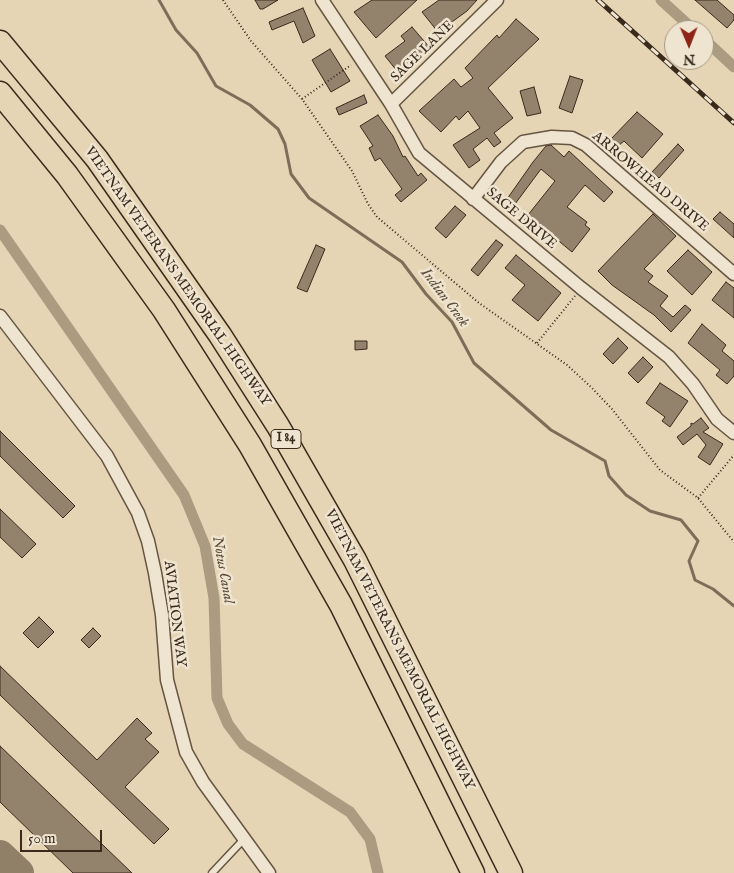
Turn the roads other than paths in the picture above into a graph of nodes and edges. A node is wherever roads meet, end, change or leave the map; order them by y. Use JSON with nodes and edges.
{"nodes":[{"id":1,"x":497,"y":0,"type":"edge"},
{"id":2,"x":328,"y":2,"type":"edge"},
{"id":3,"x":0,"y":42,"type":"edge"},
{"id":4,"x":0,"y":93,"type":"edge"},
{"id":5,"x":391,"y":104,"type":"junction"},
{"id":6,"x":473,"y":199,"type":"junction"},
{"id":7,"x":734,"y":274,"type":"edge"},
{"id":8,"x":0,"y":316,"type":"edge"},
{"id":9,"x":734,"y":433,"type":"edge"},
{"id":10,"x":244,"y":839,"type":"junction"},
{"id":11,"x":212,"y":873,"type":"edge"},
{"id":12,"x":269,"y":873,"type":"edge"},
{"id":13,"x":473,"y":873,"type":"edge"},
{"id":14,"x":511,"y":873,"type":"edge"}],
"edges":[{"from":1,"to":5,"type":"street","name":"SAGE LANE"},
{"from":2,"to":5,"type":"street","name":"SAGE DRIVE"},
{"from":3,"to":14,"type":"highway","name":"VIETNAM VETERANS MEMORIAL HIGHWAY","number":"I 84"},
{"from":4,"to":13,"type":"highway","number":"I 84"},
{"from":5,"to":6,"type":"street","name":"SAGE DRIVE"},
{"from":6,"to":7,"type":"street","name":"ARROWHEAD DRIVE"},
{"from":6,"to":9,"type":"street","name":"SAGE DRIVE"},
{"from":8,"to":10,"type":"street","name":"AVIATION WAY"},
{"from":10,"to":11,"type":"lane"},
{"from":10,"to":12,"type":"street","name":"AVIATION WAY"}]}
